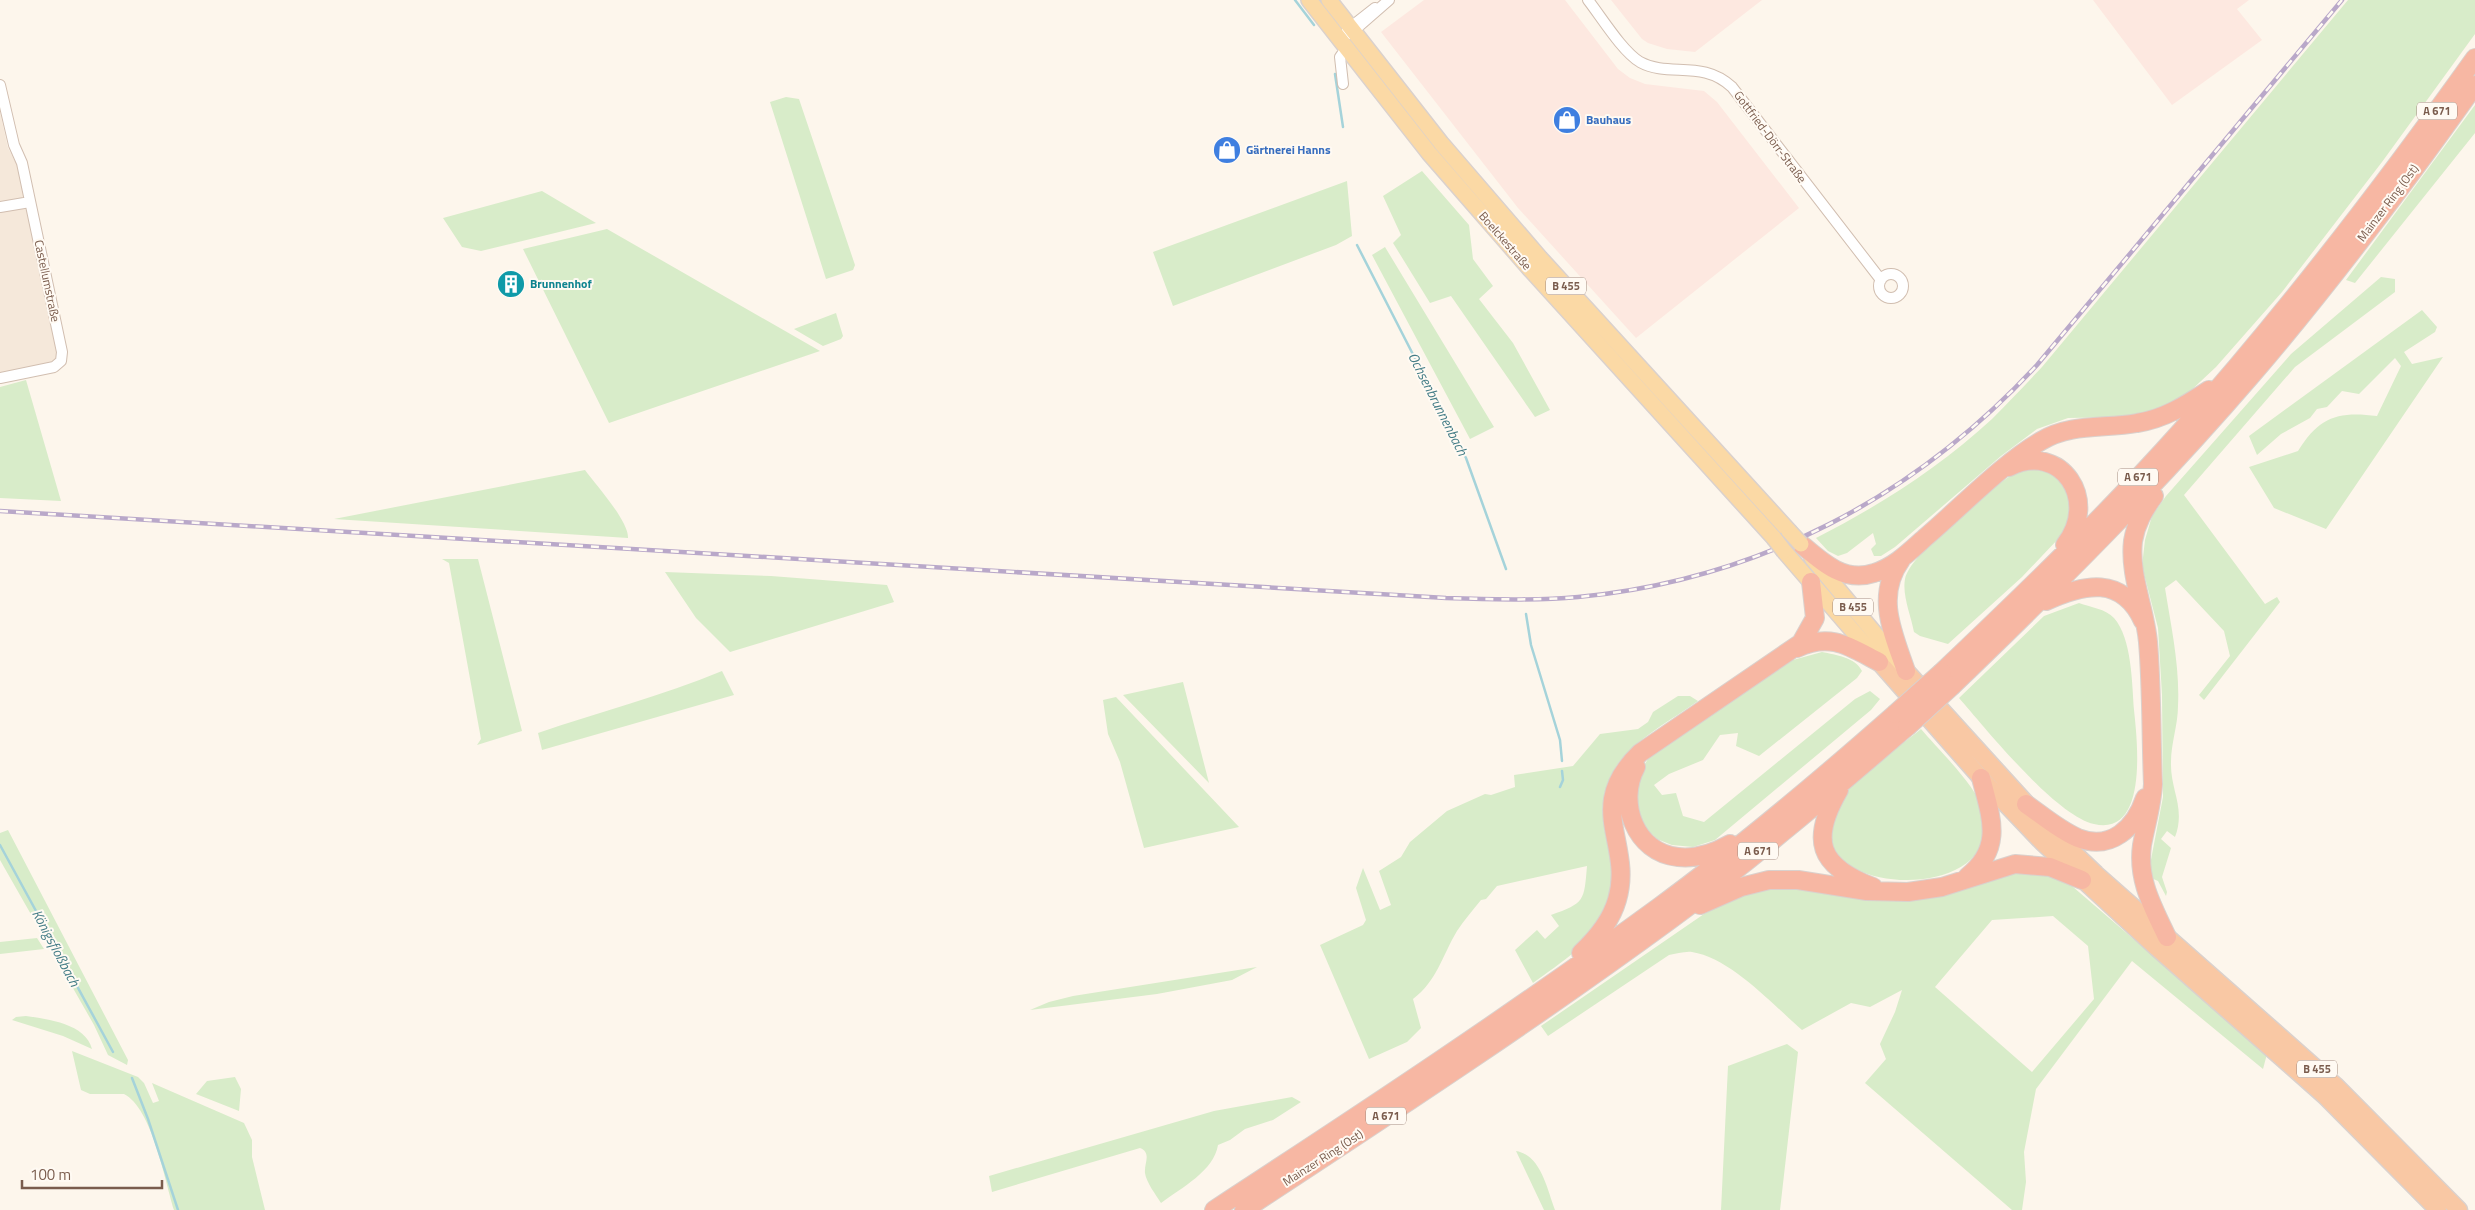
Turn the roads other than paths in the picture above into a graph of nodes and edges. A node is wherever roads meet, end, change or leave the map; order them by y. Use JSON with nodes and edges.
{"nodes":[{"id":1,"x":1309,"y":0,"type":"edge"},
{"id":2,"x":1328,"y":0,"type":"edge"},
{"id":3,"x":1588,"y":0,"type":"edge"},
{"id":4,"x":1387,"y":1,"type":"edge"},
{"id":5,"x":1352,"y":29,"type":"junction"},
{"id":6,"x":1344,"y":43,"type":"junction"},
{"id":7,"x":2475,"y":58,"type":"edge"},
{"id":8,"x":1343,"y":84,"type":"dead end"},
{"id":9,"x":0,"y":85,"type":"edge"},
{"id":10,"x":2475,"y":85,"type":"edge"},
{"id":11,"x":30,"y":202,"type":"junction"},
{"id":12,"x":0,"y":207,"type":"edge"},
{"id":13,"x":1881,"y":280,"type":"dead end"},
{"id":14,"x":2238,"y":366,"type":"junction"},
{"id":15,"x":0,"y":378,"type":"edge"},
{"id":16,"x":2192,"y":443,"type":"junction"},
{"id":17,"x":2002,"y":471,"type":"junction"},
{"id":18,"x":1801,"y":544,"type":"junction"},
{"id":19,"x":1903,"y":557,"type":"junction"},
{"id":20,"x":1812,"y":582,"type":"junction"},
{"id":21,"x":2034,"y":585,"type":"junction"},
{"id":22,"x":2036,"y":605,"type":"junction"},
{"id":23,"x":2146,"y":627,"type":"junction"},
{"id":24,"x":1795,"y":649,"type":"junction"},
{"id":25,"x":1879,"y":662,"type":"junction"},
{"id":26,"x":1906,"y":670,"type":"junction"},
{"id":27,"x":1947,"y":679,"type":"junction"},
{"id":28,"x":1901,"y":721,"type":"junction"},
{"id":29,"x":1659,"y":740,"type":"junction"},
{"id":30,"x":2152,"y":764,"type":"junction"},
{"id":31,"x":1981,"y":778,"type":"junction"},
{"id":32,"x":1844,"y":781,"type":"junction"},
{"id":33,"x":2026,"y":804,"type":"junction"},
{"id":34,"x":1773,"y":818,"type":"junction"},
{"id":35,"x":2082,"y":880,"type":"junction"},
{"id":36,"x":1959,"y":882,"type":"junction"},
{"id":37,"x":1890,"y":892,"type":"junction"},
{"id":38,"x":1671,"y":919,"type":"junction"},
{"id":39,"x":2167,"y":937,"type":"junction"},
{"id":40,"x":1544,"y":990,"type":"junction"},
{"id":41,"x":1214,"y":1210,"type":"edge"},
{"id":42,"x":1244,"y":1210,"type":"edge"},
{"id":43,"x":2438,"y":1210,"type":"edge"},
{"id":44,"x":2459,"y":1210,"type":"edge"}],
"edges":[{"from":1,"to":6,"type":"main road","name":"Boelckestraße","number":"B 455"},
{"from":2,"to":5,"type":"main road","name":"Boelckestraße","number":"B 455"},
{"from":3,"to":13,"type":"street","name":"Gottfried-Dörr-Straße"},
{"from":4,"to":5,"type":"street"},
{"from":5,"to":6,"type":"street"},
{"from":5,"to":18,"type":"main road","name":"Boelckestraße","number":"B 455","bridge":true},
{"from":6,"to":8,"type":"street"},
{"from":6,"to":20,"type":"main road","name":"Boelckestraße","number":"B 455","bridge":true},
{"from":7,"to":14,"type":"highway","name":"Mainzer Ring (Ost)","number":"A 671"},
{"from":9,"to":11,"type":"street","name":"Castellumstraße"},
{"from":10,"to":16,"type":"highway","name":"Mainzer Ring (Ost)","number":"A 671"},
{"from":11,"to":12,"type":"street"},
{"from":11,"to":15,"type":"street","name":"Castellumstraße"},
{"from":14,"to":17,"type":"highway"},
{"from":14,"to":21,"type":"highway","number":"A 671"},
{"from":16,"to":22,"type":"highway","number":"A 671"},
{"from":16,"to":23,"type":"highway"},
{"from":17,"to":19,"type":"highway"},
{"from":17,"to":21,"type":"highway"},
{"from":18,"to":19,"type":"highway"},
{"from":18,"to":26,"type":"main road","number":"B 455"},
{"from":19,"to":26,"type":"highway"},
{"from":20,"to":24,"type":"highway"},
{"from":20,"to":25,"type":"main road","number":"B 455"},
{"from":21,"to":27,"type":"highway","number":"A 671"},
{"from":22,"to":23,"type":"highway"},
{"from":22,"to":27,"type":"highway","number":"A 671"},
{"from":23,"to":30,"type":"highway"},
{"from":24,"to":25,"type":"highway"},
{"from":24,"to":29,"type":"highway"},
{"from":25,"to":31,"type":"highway","number":"B 455"},
{"from":26,"to":33,"type":"highway","number":"B 455"},
{"from":27,"to":28,"type":"highway","number":"A 671","bridge":true},
{"from":28,"to":32,"type":"highway","number":"A 671"},
{"from":28,"to":34,"type":"highway","number":"A 671"},
{"from":29,"to":34,"type":"highway"},
{"from":29,"to":40,"type":"highway"},
{"from":30,"to":33,"type":"highway"},
{"from":30,"to":39,"type":"highway"},
{"from":31,"to":35,"type":"highway","number":"B 455"},
{"from":31,"to":36,"type":"highway"},
{"from":32,"to":37,"type":"highway"},
{"from":32,"to":38,"type":"highway","number":"A 671"},
{"from":33,"to":39,"type":"highway","number":"B 455"},
{"from":34,"to":40,"type":"highway","number":"A 671"},
{"from":35,"to":36,"type":"highway"},
{"from":35,"to":43,"type":"highway","number":"B 455"},
{"from":36,"to":37,"type":"highway"},
{"from":37,"to":38,"type":"highway"},
{"from":38,"to":42,"type":"highway","name":"Mainzer Ring (Ost)","number":"A 671"},
{"from":39,"to":44,"type":"highway","number":"B 455"},
{"from":40,"to":41,"type":"highway","name":"Mainzer Ring (Ost)","number":"A 671"}]}
